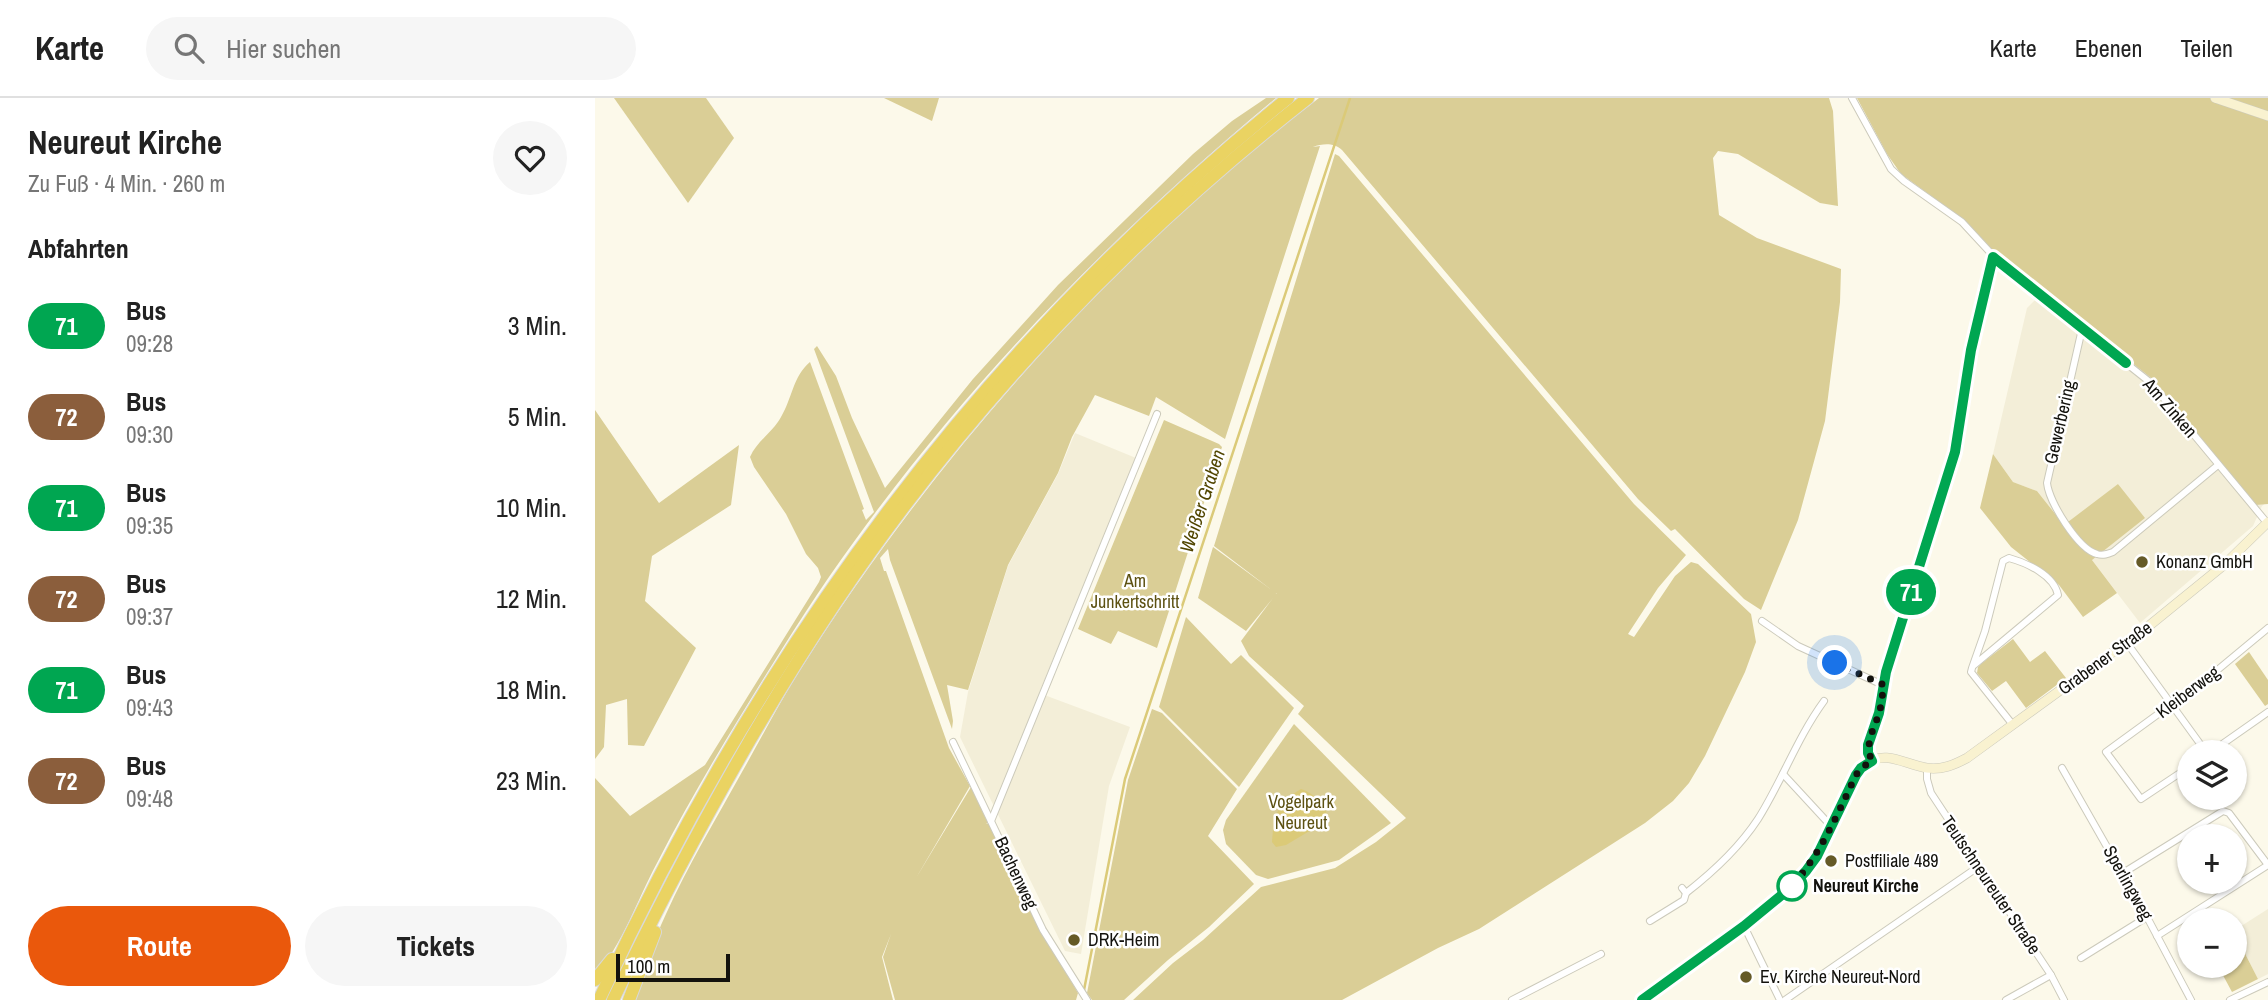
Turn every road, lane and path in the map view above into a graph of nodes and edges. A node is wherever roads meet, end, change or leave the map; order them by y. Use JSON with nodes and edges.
{"nodes":[{"id":1,"x":1288,"y":98,"type":"edge"},
{"id":2,"x":1308,"y":98,"type":"edge"},
{"id":3,"x":1852,"y":98,"type":"edge"},
{"id":4,"x":2215,"y":98,"type":"edge"},
{"id":5,"x":2268,"y":117,"type":"edge"},
{"id":6,"x":1993,"y":257,"type":"junction"},
{"id":7,"x":2082,"y":329,"type":"junction"},
{"id":8,"x":1157,"y":414,"type":"dead end"},
{"id":9,"x":2218,"y":465,"type":"junction"},
{"id":10,"x":2268,"y":523,"type":"edge"},
{"id":11,"x":1762,"y":621,"type":"dead end"},
{"id":12,"x":2268,"y":628,"type":"edge"},
{"id":13,"x":2127,"y":643,"type":"junction"},
{"id":14,"x":1973,"y":666,"type":"junction"},
{"id":15,"x":1884,"y":685,"type":"junction"},
{"id":16,"x":1824,"y":701,"type":"dead end"},
{"id":17,"x":2171,"y":705,"type":"junction"},
{"id":18,"x":2268,"y":712,"type":"edge"},
{"id":19,"x":2013,"y":726,"type":"junction"},
{"id":20,"x":2199,"y":740,"type":"edge"},
{"id":21,"x":2227,"y":740,"type":"edge"},
{"id":22,"x":953,"y":741,"type":"dead end"},
{"id":23,"x":1872,"y":761,"type":"junction"},
{"id":24,"x":1927,"y":768,"type":"junction"},
{"id":25,"x":2062,"y":768,"type":"dead end"},
{"id":26,"x":1783,"y":775,"type":"junction"},
{"id":27,"x":2177,"y":775,"type":"edge"},
{"id":28,"x":991,"y":821,"type":"junction"},
{"id":29,"x":1831,"y":826,"type":"junction"},
{"id":30,"x":2268,"y":865,"type":"edge"},
{"id":31,"x":1978,"y":867,"type":"junction"},
{"id":32,"x":2123,"y":873,"type":"junction"},
{"id":33,"x":662,"y":900,"type":"junction"},
{"id":34,"x":2147,"y":917,"type":"junction"},
{"id":35,"x":1650,"y":921,"type":"dead end"},
{"id":36,"x":1744,"y":926,"type":"junction"},
{"id":37,"x":2157,"y":936,"type":"junction"},
{"id":38,"x":626,"y":943,"type":"junction"},
{"id":39,"x":1601,"y":954,"type":"dead end"},
{"id":40,"x":2081,"y":958,"type":"dead end"},
{"id":41,"x":2051,"y":975,"type":"junction"},
{"id":42,"x":595,"y":980,"type":"edge"},
{"id":43,"x":2268,"y":982,"type":"edge"},
{"id":44,"x":599,"y":1000,"type":"edge"},
{"id":45,"x":613,"y":1000,"type":"edge"},
{"id":46,"x":629,"y":1000,"type":"edge"},
{"id":47,"x":1087,"y":1000,"type":"edge"},
{"id":48,"x":1512,"y":1000,"type":"edge"},
{"id":49,"x":1642,"y":1000,"type":"edge"},
{"id":50,"x":1782,"y":1000,"type":"edge"},
{"id":51,"x":2006,"y":1000,"type":"edge"},
{"id":52,"x":2064,"y":1000,"type":"edge"},
{"id":53,"x":2191,"y":1000,"type":"edge"},
{"id":54,"x":2230,"y":1000,"type":"edge"}],
"edges":[{"from":1,"to":38,"type":"highway"},
{"from":2,"to":33,"type":"highway"},
{"from":3,"to":6,"type":"street","name":"Am Zinken"},
{"from":4,"to":5,"type":"street"},
{"from":6,"to":7,"type":"street","name":"Am Zinken"},
{"from":6,"to":15,"type":"street"},
{"from":7,"to":9,"type":"street","name":"Am Zinken"},
{"from":7,"to":9,"type":"street","name":"Gewerbering"},
{"from":8,"to":28,"type":"street"},
{"from":9,"to":10,"type":"street","name":"Am Zinken"},
{"from":10,"to":13,"type":"street","name":"Grabener Straße"},
{"from":11,"to":15,"type":"street"},
{"from":12,"to":17,"type":"street","name":"Kleiberweg"},
{"from":13,"to":17,"type":"street"},
{"from":13,"to":19,"type":"street","name":"Grabener Straße"},
{"from":14,"to":14,"type":"street"},
{"from":14,"to":19,"type":"street"},
{"from":15,"to":23,"type":"street"},
{"from":16,"to":26,"type":"street"},
{"from":17,"to":20,"type":"street"},
{"from":17,"to":27,"type":"street","name":"Kleiberweg"},
{"from":18,"to":21,"type":"street"},
{"from":19,"to":24,"type":"street","name":"Grabener Straße"},
{"from":22,"to":28,"type":"street","name":"Bachenweg"},
{"from":23,"to":24,"type":"street"},
{"from":23,"to":29,"type":"street"},
{"from":24,"to":31,"type":"street","name":"Teutschneureuter Straße"},
{"from":25,"to":32,"type":"street","name":"Sperlingweg"},
{"from":26,"to":29,"type":"street"},
{"from":26,"to":35,"type":"street"},
{"from":28,"to":47,"type":"street","name":"Bachenweg"},
{"from":29,"to":36,"type":"street"},
{"from":30,"to":32,"type":"street"},
{"from":30,"to":37,"type":"street"},
{"from":31,"to":41,"type":"street","name":"Teutschneureuter Straße"},
{"from":31,"to":50,"type":"street"},
{"from":32,"to":34,"type":"street","name":"Sperlingweg"},
{"from":33,"to":45,"type":"highway"},
{"from":33,"to":46,"type":"highway"},
{"from":34,"to":37,"type":"street","name":"Sperlingweg"},
{"from":34,"to":40,"type":"street"},
{"from":36,"to":49,"type":"street"},
{"from":36,"to":50,"type":"street"},
{"from":37,"to":53,"type":"street","name":"Sperlingweg"},
{"from":38,"to":42,"type":"highway"},
{"from":38,"to":44,"type":"highway"},
{"from":39,"to":48,"type":"street"},
{"from":41,"to":51,"type":"street"},
{"from":41,"to":52,"type":"street","name":"Teutschneureuter Straße"},
{"from":43,"to":54,"type":"street"}]}
